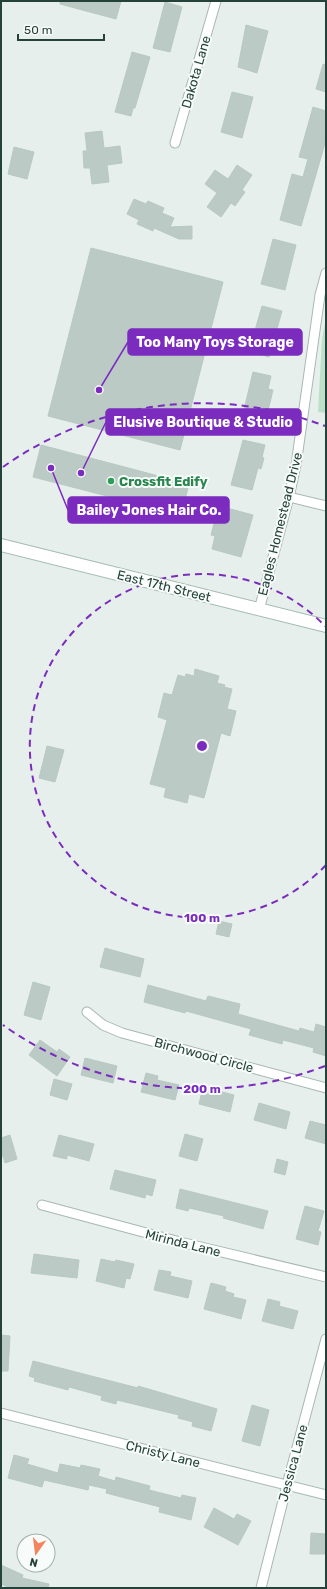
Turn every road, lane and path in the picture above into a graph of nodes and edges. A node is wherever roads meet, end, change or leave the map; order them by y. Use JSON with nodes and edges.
{"nodes":[{"id":1,"x":216,"y":1,"type":"edge"},
{"id":2,"x":175,"y":143,"type":"dead end"},
{"id":3,"x":326,"y":273,"type":"edge"},
{"id":4,"x":290,"y":497,"type":"junction"},
{"id":5,"x":326,"y":506,"type":"edge"},
{"id":6,"x":1,"y":546,"type":"edge"},
{"id":7,"x":259,"y":610,"type":"junction"},
{"id":8,"x":326,"y":626,"type":"edge"},
{"id":9,"x":87,"y":1012,"type":"dead end"},
{"id":10,"x":326,"y":1088,"type":"edge"},
{"id":11,"x":42,"y":1205,"type":"dead end"},
{"id":12,"x":326,"y":1277,"type":"edge"},
{"id":13,"x":326,"y":1338,"type":"edge"},
{"id":14,"x":1,"y":1413,"type":"edge"},
{"id":15,"x":287,"y":1485,"type":"junction"},
{"id":16,"x":326,"y":1495,"type":"edge"},
{"id":17,"x":261,"y":1588,"type":"edge"}],
"edges":[{"from":1,"to":2,"type":"street","name":"Dakota Lane"},
{"from":3,"to":4,"type":"street","name":"Eagles Homestead Drive"},
{"from":4,"to":5,"type":"street"},
{"from":4,"to":7,"type":"street","name":"Eagles Homestead Drive"},
{"from":6,"to":7,"type":"main road","name":"East 17th Street"},
{"from":7,"to":8,"type":"main road","name":"East 17th Street"},
{"from":9,"to":10,"type":"street","name":"Birchwood Circle"},
{"from":11,"to":12,"type":"street","name":"Mirinda Lane"},
{"from":13,"to":15,"type":"street","name":"Jessica Lane"},
{"from":14,"to":15,"type":"street","name":"Christy Lane"},
{"from":15,"to":16,"type":"street","name":"Christy Lane"},
{"from":15,"to":17,"type":"street","name":"Jessica Lane"}]}
